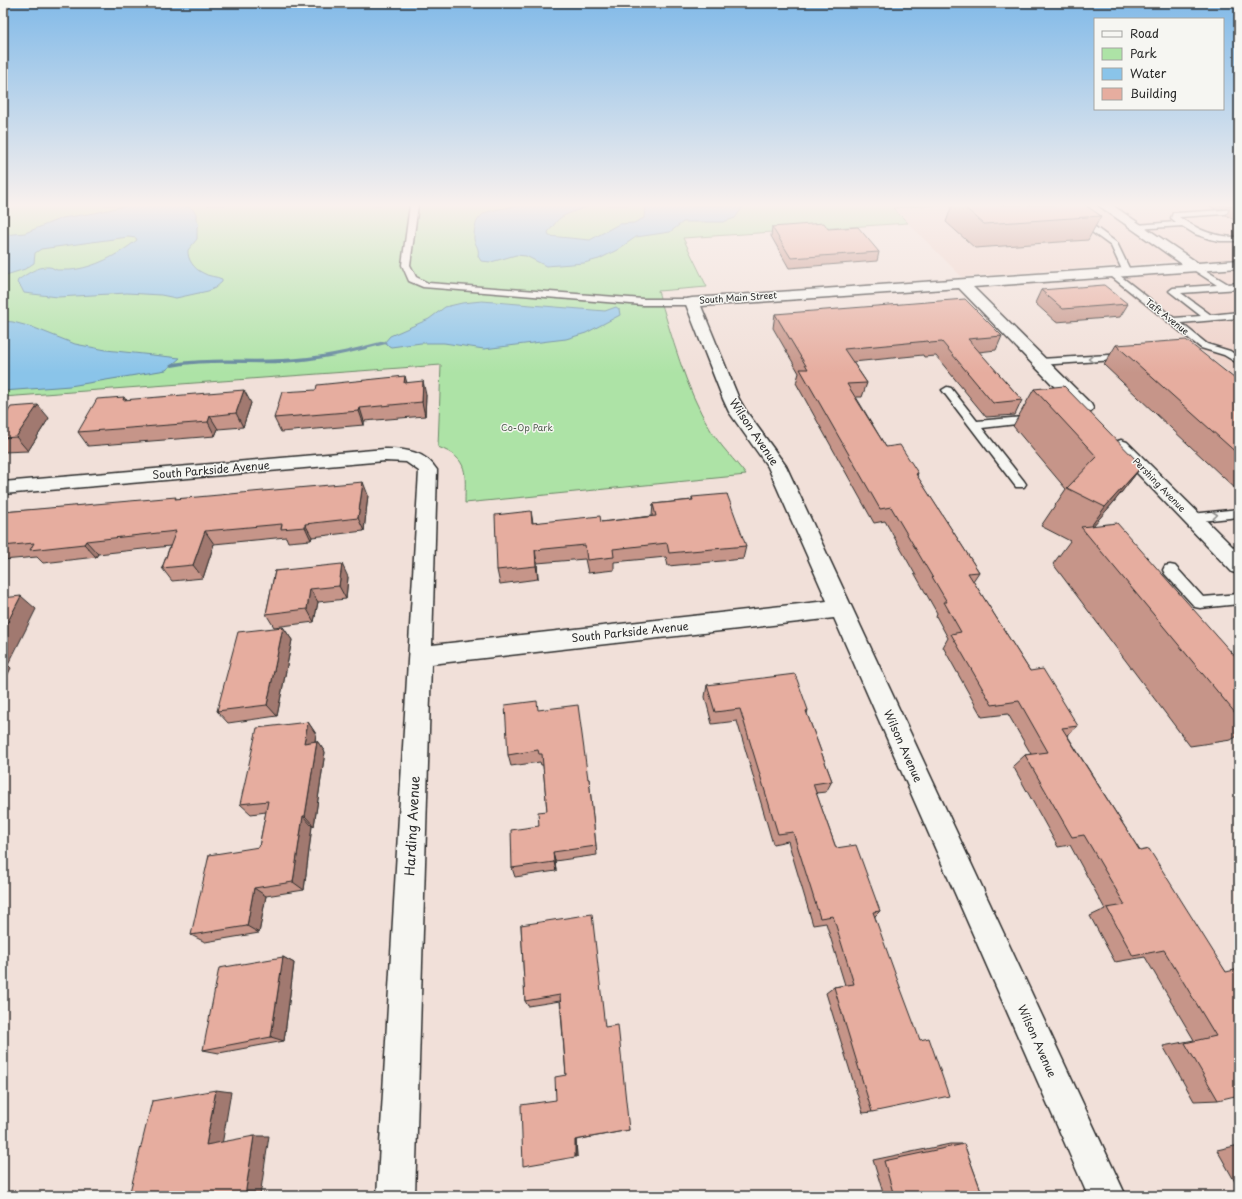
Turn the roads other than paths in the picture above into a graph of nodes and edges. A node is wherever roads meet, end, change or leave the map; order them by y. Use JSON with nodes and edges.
{"nodes":[{"id":1,"x":407,"y":261,"type":"edge"},
{"id":2,"x":1122,"y":261,"type":"edge"},
{"id":3,"x":1186,"y":261,"type":"edge"},
{"id":4,"x":1239,"y":264,"type":"edge"},
{"id":5,"x":1195,"y":267,"type":"junction"},
{"id":6,"x":1127,"y":272,"type":"junction"},
{"id":7,"x":1111,"y":273,"type":"junction"},
{"id":8,"x":962,"y":283,"type":"junction"},
{"id":9,"x":1239,"y":286,"type":"edge"},
{"id":10,"x":1226,"y":287,"type":"junction"},
{"id":11,"x":1239,"y":295,"type":"edge"},
{"id":12,"x":692,"y":302,"type":"junction"},
{"id":13,"x":1239,"y":315,"type":"edge"},
{"id":14,"x":1210,"y":318,"type":"junction"},
{"id":15,"x":1172,"y":321,"type":"junction"},
{"id":16,"x":1239,"y":351,"type":"edge"},
{"id":17,"x":1227,"y":353,"type":"junction"},
{"id":18,"x":1138,"y":356,"type":"edge"},
{"id":19,"x":1239,"y":361,"type":"edge"},
{"id":20,"x":1040,"y":362,"type":"junction"},
{"id":21,"x":947,"y":390,"type":"dead end"},
{"id":22,"x":1087,"y":416,"type":"edge"},
{"id":23,"x":1044,"y":418,"type":"edge"},
{"id":24,"x":973,"y":425,"type":"junction"},
{"id":25,"x":1111,"y":435,"type":"edge"},
{"id":26,"x":418,"y":459,"type":"joint"},
{"id":27,"x":1020,"y":484,"type":"dead end"},
{"id":28,"x":3,"y":488,"type":"edge"},
{"id":29,"x":1239,"y":512,"type":"edge"},
{"id":30,"x":1192,"y":518,"type":"junction"},
{"id":31,"x":1239,"y":566,"type":"edge"},
{"id":32,"x":1170,"y":570,"type":"dead end"},
{"id":33,"x":1239,"y":599,"type":"edge"},
{"id":34,"x":841,"y":608,"type":"junction"},
{"id":35,"x":420,"y":656,"type":"junction"},
{"id":36,"x":396,"y":1196,"type":"edge"},
{"id":37,"x":1107,"y":1196,"type":"edge"}],
"edges":[{"from":1,"to":12,"type":"lane"},
{"from":2,"to":6,"type":"lane"},
{"from":3,"to":5,"type":"street"},
{"from":4,"to":5,"type":"street","name":"South Main Street"},
{"from":5,"to":6,"type":"street","name":"South Main Street"},
{"from":5,"to":10,"type":"lane"},
{"from":6,"to":7,"type":"street","name":"South Main Street"},
{"from":7,"to":8,"type":"street","name":"South Main Street"},
{"from":7,"to":15,"type":"lane","name":"Taft Avenue"},
{"from":8,"to":12,"type":"street","name":"South Main Street"},
{"from":8,"to":20,"type":"street"},
{"from":9,"to":10,"type":"lane"},
{"from":10,"to":11,"type":"lane"},
{"from":10,"to":14,"type":"lane"},
{"from":12,"to":34,"type":"street","name":"Wilson Avenue"},
{"from":13,"to":14,"type":"lane"},
{"from":14,"to":15,"type":"lane"},
{"from":15,"to":17,"type":"lane","name":"Taft Avenue"},
{"from":16,"to":17,"type":"lane"},
{"from":17,"to":19,"type":"lane"},
{"from":18,"to":20,"type":"lane","one_way":true},
{"from":20,"to":22,"type":"street"},
{"from":21,"to":24,"type":"lane"},
{"from":23,"to":24,"type":"lane"},
{"from":24,"to":27,"type":"lane"},
{"from":25,"to":30,"type":"street","name":"Pershing Avenue"},
{"from":26,"to":28,"type":"street","name":"South Parkside Avenue"},
{"from":26,"to":35,"type":"street","name":"Harding Avenue"},
{"from":30,"to":29,"type":"lane","one_way":true},
{"from":30,"to":31,"type":"street","name":"Pershing Avenue"},
{"from":32,"to":33,"type":"lane"},
{"from":34,"to":35,"type":"street","name":"South Parkside Avenue"},
{"from":34,"to":37,"type":"street","name":"Wilson Avenue"},
{"from":35,"to":36,"type":"street","name":"Harding Avenue"}]}
